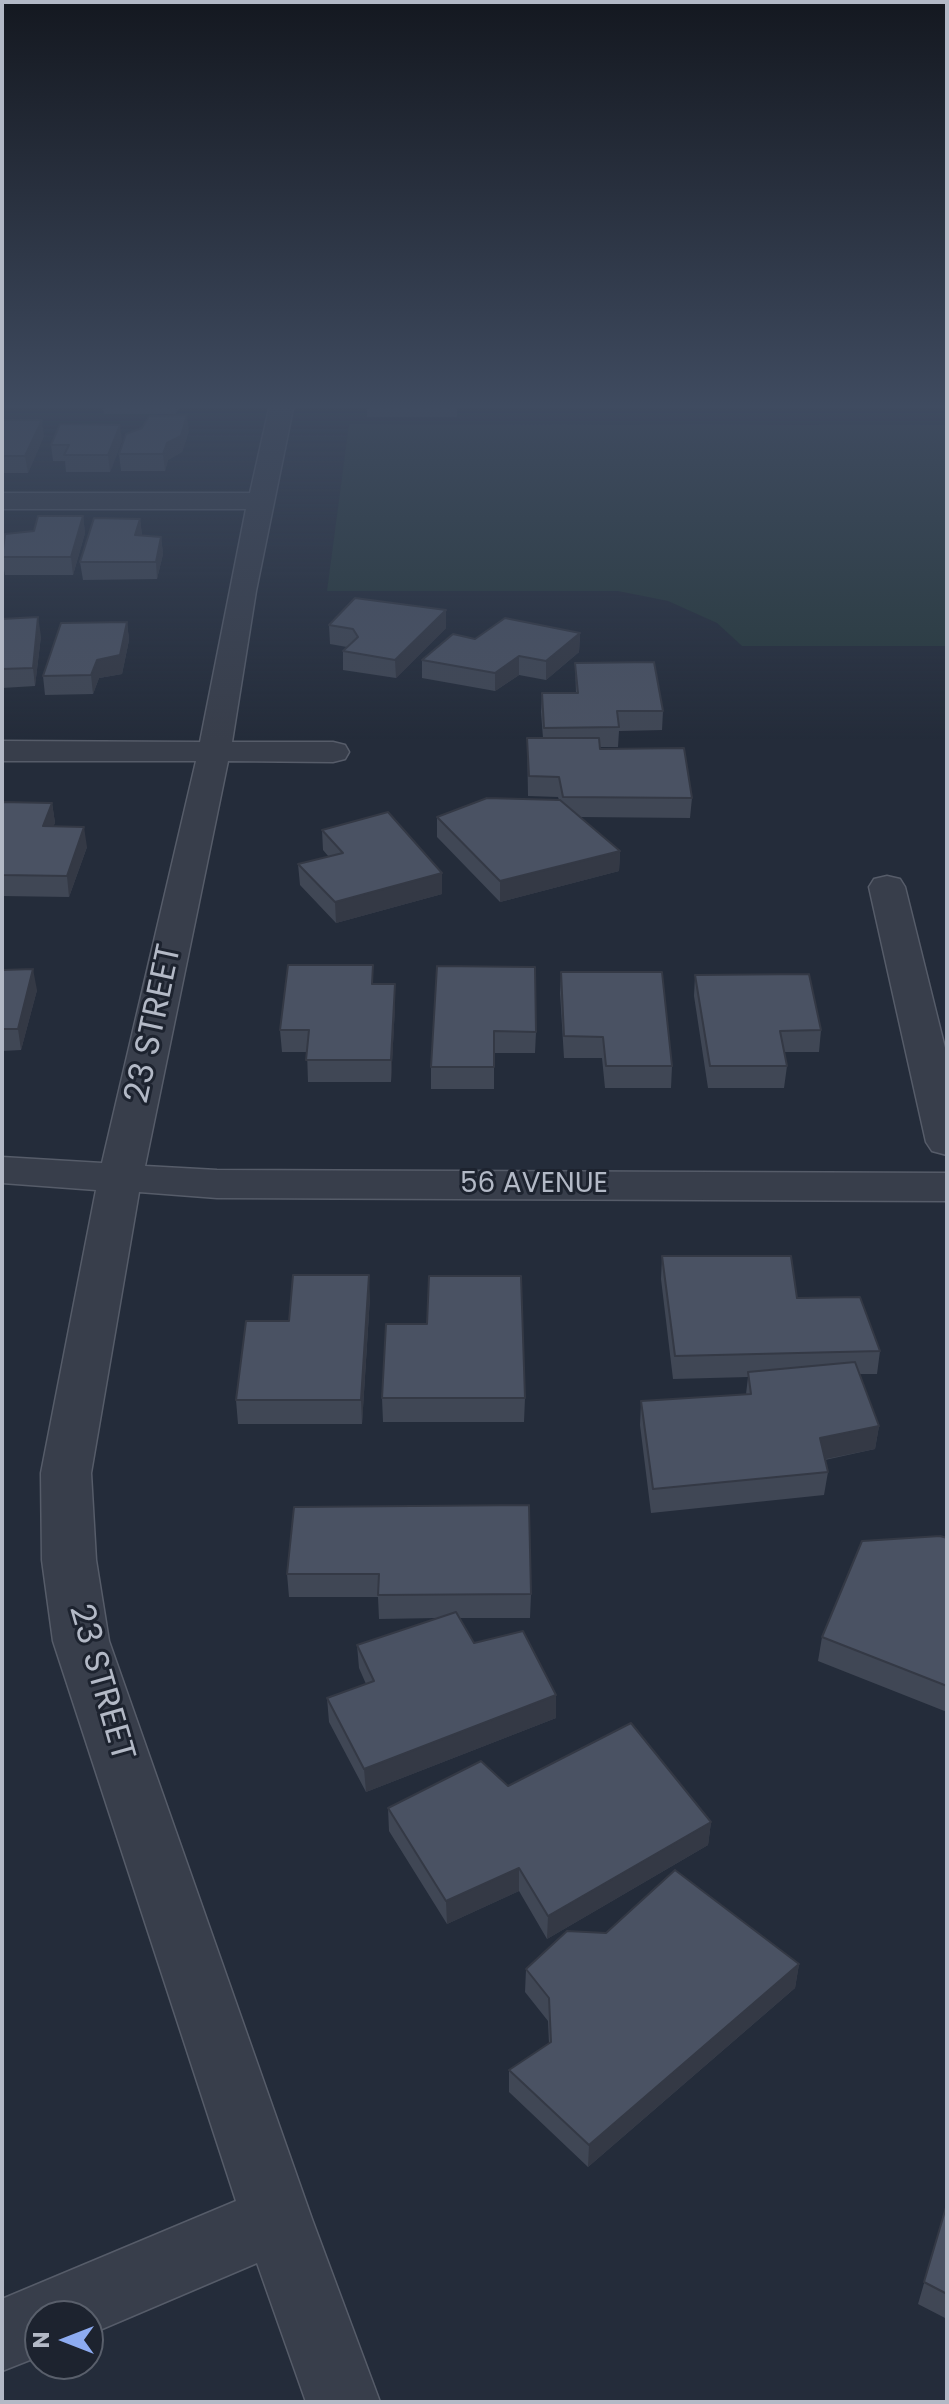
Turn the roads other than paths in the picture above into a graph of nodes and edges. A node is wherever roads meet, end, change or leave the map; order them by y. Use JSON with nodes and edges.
{"nodes":[{"id":1,"x":259,"y":516,"type":"edge"},
{"id":2,"x":2,"y":751,"type":"edge"},
{"id":3,"x":214,"y":752,"type":"junction"},
{"id":4,"x":333,"y":752,"type":"dead end"},
{"id":5,"x":887,"y":887,"type":"dead end"},
{"id":6,"x":938,"y":1064,"type":"edge"},
{"id":7,"x":947,"y":1142,"type":"edge"},
{"id":8,"x":2,"y":1170,"type":"edge"},
{"id":9,"x":121,"y":1176,"type":"junction"},
{"id":10,"x":947,"y":1187,"type":"edge"},
{"id":11,"x":277,"y":2219,"type":"junction"},
{"id":12,"x":85,"y":2300,"type":"edge"},
{"id":13,"x":24,"y":2326,"type":"edge"},
{"id":14,"x":2,"y":2335,"type":"edge"},
{"id":15,"x":343,"y":2402,"type":"edge"}],
"edges":[{"from":1,"to":3,"type":"street","name":"23 STREET"},
{"from":2,"to":3,"type":"street"},
{"from":3,"to":4,"type":"street"},
{"from":3,"to":9,"type":"street","name":"23 STREET"},
{"from":5,"to":6,"type":"street"},
{"from":6,"to":7,"type":"street"},
{"from":8,"to":9,"type":"street","name":"56 AVENUE"},
{"from":9,"to":10,"type":"street","name":"56 AVENUE"},
{"from":9,"to":11,"type":"street","name":"23 STREET"},
{"from":11,"to":12,"type":"street"},
{"from":11,"to":15,"type":"street","name":"23 STREET"},
{"from":13,"to":14,"type":"street"}]}
